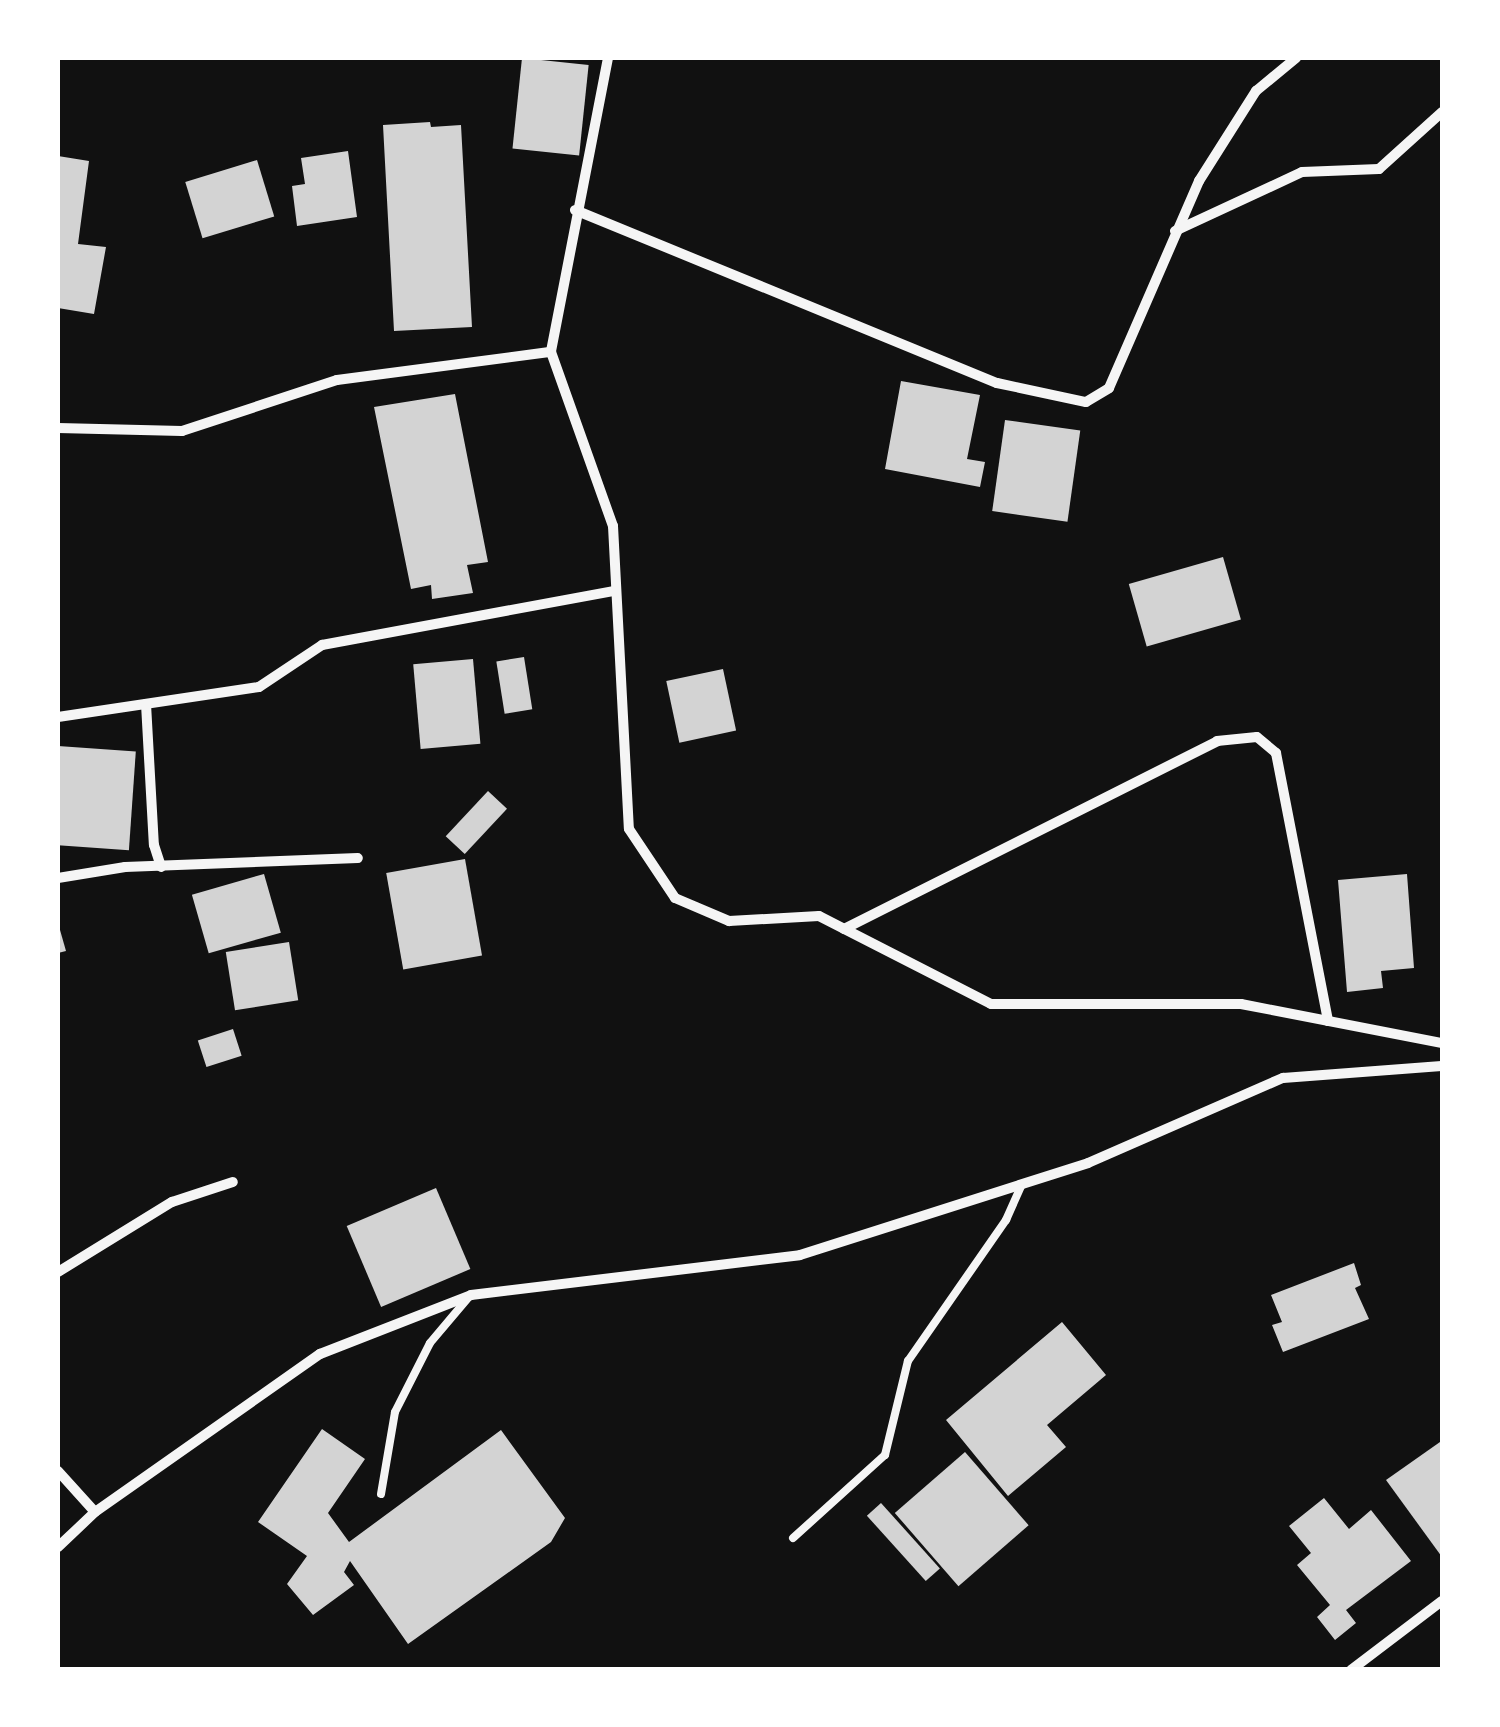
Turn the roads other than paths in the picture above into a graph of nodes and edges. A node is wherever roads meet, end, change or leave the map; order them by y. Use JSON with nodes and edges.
{"nodes":[{"id":1,"x":608,"y":58,"type":"edge"},
{"id":2,"x":1296,"y":58,"type":"edge"},
{"id":3,"x":1442,"y":112,"type":"edge"},
{"id":4,"x":575,"y":210,"type":"junction"},
{"id":5,"x":1174,"y":232,"type":"junction"},
{"id":6,"x":551,"y":352,"type":"junction"},
{"id":7,"x":58,"y":428,"type":"edge"},
{"id":8,"x":613,"y":591,"type":"junction"},
{"id":9,"x":146,"y":704,"type":"junction"},
{"id":10,"x":58,"y":717,"type":"edge"},
{"id":11,"x":358,"y":858,"type":"dead end"},
{"id":12,"x":161,"y":868,"type":"junction"},
{"id":13,"x":58,"y":878,"type":"edge"},
{"id":14,"x":844,"y":929,"type":"junction"},
{"id":15,"x":1328,"y":1021,"type":"junction"},
{"id":16,"x":1442,"y":1043,"type":"edge"},
{"id":17,"x":1442,"y":1066,"type":"edge"},
{"id":18,"x":233,"y":1182,"type":"dead end"},
{"id":19,"x":1022,"y":1184,"type":"junction"},
{"id":20,"x":58,"y":1272,"type":"edge"},
{"id":21,"x":470,"y":1295,"type":"junction"},
{"id":22,"x":58,"y":1471,"type":"edge"},
{"id":23,"x":381,"y":1494,"type":"dead end"},
{"id":24,"x":94,"y":1512,"type":"junction"},
{"id":25,"x":794,"y":1538,"type":"dead end"},
{"id":26,"x":58,"y":1547,"type":"edge"},
{"id":27,"x":1442,"y":1602,"type":"edge"},
{"id":28,"x":1351,"y":1670,"type":"edge"}],
"edges":[{"from":1,"to":4,"type":"street"},
{"from":2,"to":5,"type":"street"},
{"from":3,"to":5,"type":"street"},
{"from":4,"to":5,"type":"street"},
{"from":4,"to":6,"type":"street"},
{"from":6,"to":7,"type":"street"},
{"from":6,"to":8,"type":"street"},
{"from":8,"to":9,"type":"street"},
{"from":8,"to":14,"type":"street"},
{"from":9,"to":10,"type":"street"},
{"from":9,"to":12,"type":"street"},
{"from":11,"to":12,"type":"street"},
{"from":12,"to":13,"type":"street"},
{"from":14,"to":15,"type":"street"},
{"from":14,"to":15,"type":"street"},
{"from":15,"to":16,"type":"street"},
{"from":17,"to":19,"type":"street"},
{"from":18,"to":20,"type":"street"},
{"from":19,"to":21,"type":"street"},
{"from":19,"to":25,"type":"lane"},
{"from":21,"to":23,"type":"lane"},
{"from":21,"to":24,"type":"street"},
{"from":22,"to":24,"type":"street"},
{"from":24,"to":26,"type":"street"},
{"from":27,"to":28,"type":"street"}]}
